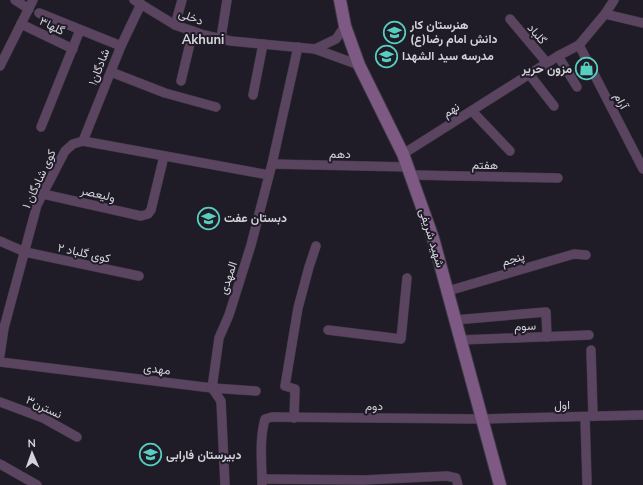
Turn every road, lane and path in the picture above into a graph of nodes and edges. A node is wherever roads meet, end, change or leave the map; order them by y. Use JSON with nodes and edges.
{"nodes":[{"id":1,"x":15,"y":0,"type":"edge"},
{"id":2,"x":33,"y":0,"type":"edge"},
{"id":3,"x":182,"y":0,"type":"edge"},
{"id":4,"x":228,"y":0,"type":"edge"},
{"id":5,"x":340,"y":0,"type":"edge"},
{"id":6,"x":614,"y":0,"type":"edge"},
{"id":7,"x":138,"y":2,"type":"edge"},
{"id":8,"x":29,"y":9,"type":"junction"},
{"id":9,"x":39,"y":13,"type":"dead end"},
{"id":10,"x":605,"y":14,"type":"junction"},
{"id":11,"x":510,"y":19,"type":"dead end"},
{"id":12,"x":643,"y":23,"type":"edge"},
{"id":13,"x":21,"y":24,"type":"junction"},
{"id":14,"x":175,"y":25,"type":"junction"},
{"id":15,"x":345,"y":26,"type":"junction"},
{"id":16,"x":80,"y":30,"type":"junction"},
{"id":17,"x":193,"y":31,"type":"junction"},
{"id":18,"x":221,"y":38,"type":"junction"},
{"id":19,"x":263,"y":44,"type":"junction"},
{"id":20,"x":579,"y":45,"type":"junction"},
{"id":21,"x":121,"y":46,"type":"junction"},
{"id":22,"x":298,"y":47,"type":"junction"},
{"id":23,"x":72,"y":49,"type":"junction"},
{"id":24,"x":315,"y":49,"type":"junction"},
{"id":25,"x":3,"y":52,"type":"edge"},
{"id":26,"x":558,"y":56,"type":"junction"},
{"id":27,"x":547,"y":63,"type":"junction"},
{"id":28,"x":359,"y":65,"type":"junction"},
{"id":29,"x":0,"y":66,"type":"edge"},
{"id":30,"x":110,"y":72,"type":"junction"},
{"id":31,"x":529,"y":74,"type":"junction"},
{"id":32,"x":181,"y":81,"type":"dead end"},
{"id":33,"x":577,"y":87,"type":"dead end"},
{"id":34,"x":253,"y":95,"type":"dead end"},
{"id":35,"x":554,"y":106,"type":"dead end"},
{"id":36,"x":216,"y":107,"type":"dead end"},
{"id":37,"x":472,"y":110,"type":"junction"},
{"id":38,"x":41,"y":126,"type":"dead end"},
{"id":39,"x":83,"y":141,"type":"junction"},
{"id":40,"x":510,"y":151,"type":"dead end"},
{"id":41,"x":403,"y":154,"type":"junction"},
{"id":42,"x":164,"y":156,"type":"junction"},
{"id":43,"x":272,"y":164,"type":"junction"},
{"id":44,"x":643,"y":169,"type":"edge"},
{"id":45,"x":410,"y":171,"type":"junction"},
{"id":46,"x":269,"y":175,"type":"junction"},
{"id":47,"x":558,"y":178,"type":"dead end"},
{"id":48,"x":43,"y":194,"type":"junction"},
{"id":49,"x":0,"y":241,"type":"edge"},
{"id":50,"x":316,"y":246,"type":"dead end"},
{"id":51,"x":25,"y":252,"type":"junction"},
{"id":52,"x":586,"y":255,"type":"dead end"},
{"id":53,"x":139,"y":276,"type":"dead end"},
{"id":54,"x":407,"y":278,"type":"dead end"},
{"id":55,"x":448,"y":291,"type":"junction"},
{"id":56,"x":455,"y":320,"type":"junction"},
{"id":57,"x":2,"y":327,"type":"edge"},
{"id":58,"x":328,"y":330,"type":"dead end"},
{"id":59,"x":589,"y":335,"type":"dead end"},
{"id":60,"x":547,"y":337,"type":"junction"},
{"id":61,"x":461,"y":340,"type":"junction"},
{"id":62,"x":591,"y":350,"type":"dead end"},
{"id":63,"x":0,"y":355,"type":"edge"},
{"id":64,"x":0,"y":362,"type":"edge"},
{"id":65,"x":212,"y":388,"type":"junction"},
{"id":66,"x":256,"y":391,"type":"dead end"},
{"id":67,"x":0,"y":402,"type":"edge"},
{"id":68,"x":643,"y":415,"type":"edge"},
{"id":69,"x":589,"y":416,"type":"junction"},
{"id":70,"x":294,"y":418,"type":"junction"},
{"id":71,"x":482,"y":419,"type":"junction"},
{"id":72,"x":77,"y":437,"type":"dead end"},
{"id":73,"x":0,"y":464,"type":"edge"},
{"id":74,"x":262,"y":482,"type":"edge"},
{"id":75,"x":364,"y":482,"type":"edge"},
{"id":76,"x":587,"y":483,"type":"dead end"},
{"id":77,"x":37,"y":485,"type":"edge"},
{"id":78,"x":225,"y":485,"type":"edge"},
{"id":79,"x":458,"y":485,"type":"edge"},
{"id":80,"x":500,"y":485,"type":"edge"}],
"edges":[{"from":1,"to":8,"type":"street"},
{"from":2,"to":8,"type":"street"},
{"from":3,"to":14,"type":"street"},
{"from":4,"to":18,"type":"street"},
{"from":5,"to":15,"type":"main road","name":"شهید شریفی"},
{"from":6,"to":10,"type":"street"},
{"from":7,"to":14,"type":"street","name":"دخلی"},
{"from":7,"to":21,"type":"street","name":"شادگان۱"},
{"from":8,"to":13,"type":"street"},
{"from":9,"to":16,"type":"street"},
{"from":10,"to":12,"type":"street"},
{"from":10,"to":20,"type":"street"},
{"from":11,"to":27,"type":"street","name":"گلباد"},
{"from":13,"to":23,"type":"street","name":"گلها۳"},
{"from":13,"to":25,"type":"street"},
{"from":14,"to":17,"type":"street","name":"دخلی"},
{"from":15,"to":24,"type":"street"},
{"from":15,"to":28,"type":"main road","name":"شهید شریفی"},
{"from":16,"to":21,"type":"street"},
{"from":16,"to":23,"type":"street"},
{"from":17,"to":18,"type":"street","name":"دخلی"},
{"from":17,"to":32,"type":"street"},
{"from":18,"to":19,"type":"street","name":"دخلی"},
{"from":19,"to":22,"type":"street","name":"دخلی"},
{"from":19,"to":34,"type":"street"},
{"from":20,"to":26,"type":"street","name":"نهم"},
{"from":20,"to":44,"type":"street","name":"آرام"},
{"from":21,"to":30,"type":"street","name":"شادگان۱"},
{"from":22,"to":24,"type":"street","name":"دخلی"},
{"from":22,"to":43,"type":"street","name":"المهدی"},
{"from":23,"to":38,"type":"street"},
{"from":24,"to":28,"type":"street","name":"دخلی"},
{"from":25,"to":29,"type":"street"},
{"from":26,"to":27,"type":"street","name":"نهم"},
{"from":26,"to":33,"type":"street"},
{"from":27,"to":31,"type":"street","name":"نهم"},
{"from":28,"to":41,"type":"main road","name":"شهید شریفی"},
{"from":30,"to":36,"type":"street"},
{"from":30,"to":39,"type":"street","name":"شادگان۱"},
{"from":31,"to":35,"type":"street"},
{"from":31,"to":37,"type":"street","name":"نهم"},
{"from":37,"to":40,"type":"street"},
{"from":37,"to":41,"type":"street","name":"نهم"},
{"from":39,"to":42,"type":"street"},
{"from":39,"to":48,"type":"street","name":"کوی شادگان ۱"},
{"from":41,"to":45,"type":"main road","name":"شهید شریفی"},
{"from":42,"to":46,"type":"street"},
{"from":42,"to":48,"type":"street","name":"ولیعصر"},
{"from":43,"to":45,"type":"street","name":"دهم"},
{"from":43,"to":46,"type":"street","name":"المهدی"},
{"from":45,"to":47,"type":"street","name":"هفتم"},
{"from":45,"to":55,"type":"main road","name":"شهید شریفی"},
{"from":46,"to":65,"type":"street","name":"المهدی"},
{"from":48,"to":51,"type":"street","name":"کوی شادگان ۱"},
{"from":49,"to":51,"type":"street","name":"کوی گلباد ۲"},
{"from":50,"to":70,"type":"street"},
{"from":51,"to":53,"type":"street","name":"کوی گلباد ۲"},
{"from":51,"to":57,"type":"street","name":"کوی شادگان ۱"},
{"from":52,"to":55,"type":"street","name":"پنجم"},
{"from":54,"to":58,"type":"street"},
{"from":55,"to":56,"type":"main road","name":"شهید شریفی"},
{"from":56,"to":60,"type":"street"},
{"from":56,"to":61,"type":"main road","name":"شهید شریفی"},
{"from":57,"to":63,"type":"street","name":"کوی شادگان ۱"},
{"from":59,"to":60,"type":"street","name":"سوم"},
{"from":60,"to":61,"type":"street","name":"سوم"},
{"from":61,"to":71,"type":"main road","name":"شهید شریفی"},
{"from":62,"to":69,"type":"street"},
{"from":64,"to":65,"type":"street","name":"مهدی"},
{"from":65,"to":66,"type":"street","name":"مهدی"},
{"from":65,"to":78,"type":"street"},
{"from":67,"to":72,"type":"street","name":"نسترن۳"},
{"from":68,"to":69,"type":"street","name":"اول"},
{"from":69,"to":71,"type":"street","name":"اول"},
{"from":69,"to":76,"type":"street"},
{"from":70,"to":71,"type":"street","name":"دوم"},
{"from":70,"to":74,"type":"street","name":"دوم"},
{"from":71,"to":80,"type":"main road","name":"شهید شریفی"},
{"from":73,"to":77,"type":"street"},
{"from":74,"to":75,"type":"street"},
{"from":75,"to":79,"type":"street"}]}
